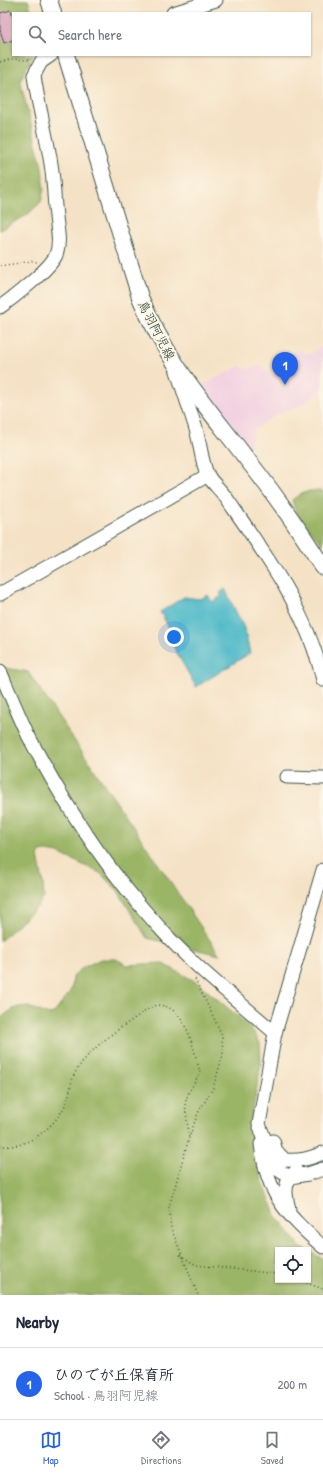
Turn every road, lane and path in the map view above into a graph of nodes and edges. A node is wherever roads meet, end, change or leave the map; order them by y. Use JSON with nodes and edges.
{"nodes":[{"id":1,"x":49,"y":0,"type":"edge"},
{"id":2,"x":216,"y":0,"type":"edge"},
{"id":3,"x":53,"y":12,"type":"edge"},
{"id":4,"x":176,"y":12,"type":"edge"},
{"id":5,"x":66,"y":56,"type":"edge"},
{"id":6,"x":46,"y":59,"type":"edge"},
{"id":7,"x":0,"y":62,"type":"edge"},
{"id":8,"x":49,"y":264,"type":"junction"},
{"id":9,"x":0,"y":266,"type":"edge"},
{"id":10,"x":0,"y":307,"type":"edge"},
{"id":11,"x":174,"y":364,"type":"junction"},
{"id":12,"x":208,"y":475,"type":"junction"},
{"id":13,"x":323,"y":567,"type":"edge"},
{"id":14,"x":0,"y":594,"type":"edge"},
{"id":15,"x":0,"y":671,"type":"edge"},
{"id":16,"x":323,"y":680,"type":"edge"},
{"id":17,"x":287,"y":777,"type":"dead end"},
{"id":18,"x":323,"y":778,"type":"edge"},
{"id":19,"x":323,"y":870,"type":"edge"},
{"id":20,"x":198,"y":965,"type":"junction"},
{"id":21,"x":275,"y":1033,"type":"junction"},
{"id":22,"x":263,"y":1102,"type":"junction"},
{"id":23,"x":259,"y":1124,"type":"junction"},
{"id":24,"x":188,"y":1138,"type":"junction"},
{"id":25,"x":0,"y":1146,"type":"edge"},
{"id":26,"x":323,"y":1153,"type":"edge"},
{"id":27,"x":309,"y":1159,"type":"junction"},
{"id":28,"x":323,"y":1169,"type":"edge"},
{"id":29,"x":290,"y":1177,"type":"junction"},
{"id":30,"x":292,"y":1219,"type":"junction"},
{"id":31,"x":323,"y":1247,"type":"edge"},
{"id":32,"x":180,"y":1255,"type":"junction"},
{"id":33,"x":275,"y":1274,"type":"edge"},
{"id":34,"x":307,"y":1283,"type":"edge"},
{"id":35,"x":323,"y":1289,"type":"edge"},
{"id":36,"x":198,"y":1295,"type":"edge"}],
"edges":[{"from":1,"to":3,"type":"main road"},
{"from":2,"to":4,"type":"street"},
{"from":5,"to":11,"type":"main road","name":"鳥羽阿児線"},
{"from":6,"to":7,"type":"path"},
{"from":6,"to":8,"type":"street"},
{"from":8,"to":9,"type":"path"},
{"from":8,"to":10,"type":"street"},
{"from":11,"to":12,"type":"street"},
{"from":11,"to":13,"type":"main road","name":"鳥羽阿児線"},
{"from":12,"to":14,"type":"street"},
{"from":12,"to":16,"type":"street"},
{"from":15,"to":20,"type":"street"},
{"from":17,"to":18,"type":"street"},
{"from":19,"to":21,"type":"street"},
{"from":20,"to":21,"type":"street"},
{"from":20,"to":24,"type":"path"},
{"from":21,"to":22,"type":"street"},
{"from":22,"to":23,"type":"street"},
{"from":22,"to":27,"type":"street"},
{"from":23,"to":29,"type":"street"},
{"from":23,"to":30,"type":"street"},
{"from":24,"to":25,"type":"path"},
{"from":24,"to":32,"type":"path"},
{"from":26,"to":27,"type":"street"},
{"from":27,"to":29,"type":"street"},
{"from":28,"to":29,"type":"street"},
{"from":29,"to":30,"type":"street"},
{"from":30,"to":31,"type":"street"},
{"from":32,"to":33,"type":"path"},
{"from":32,"to":36,"type":"path"},
{"from":34,"to":35,"type":"path"}]}
